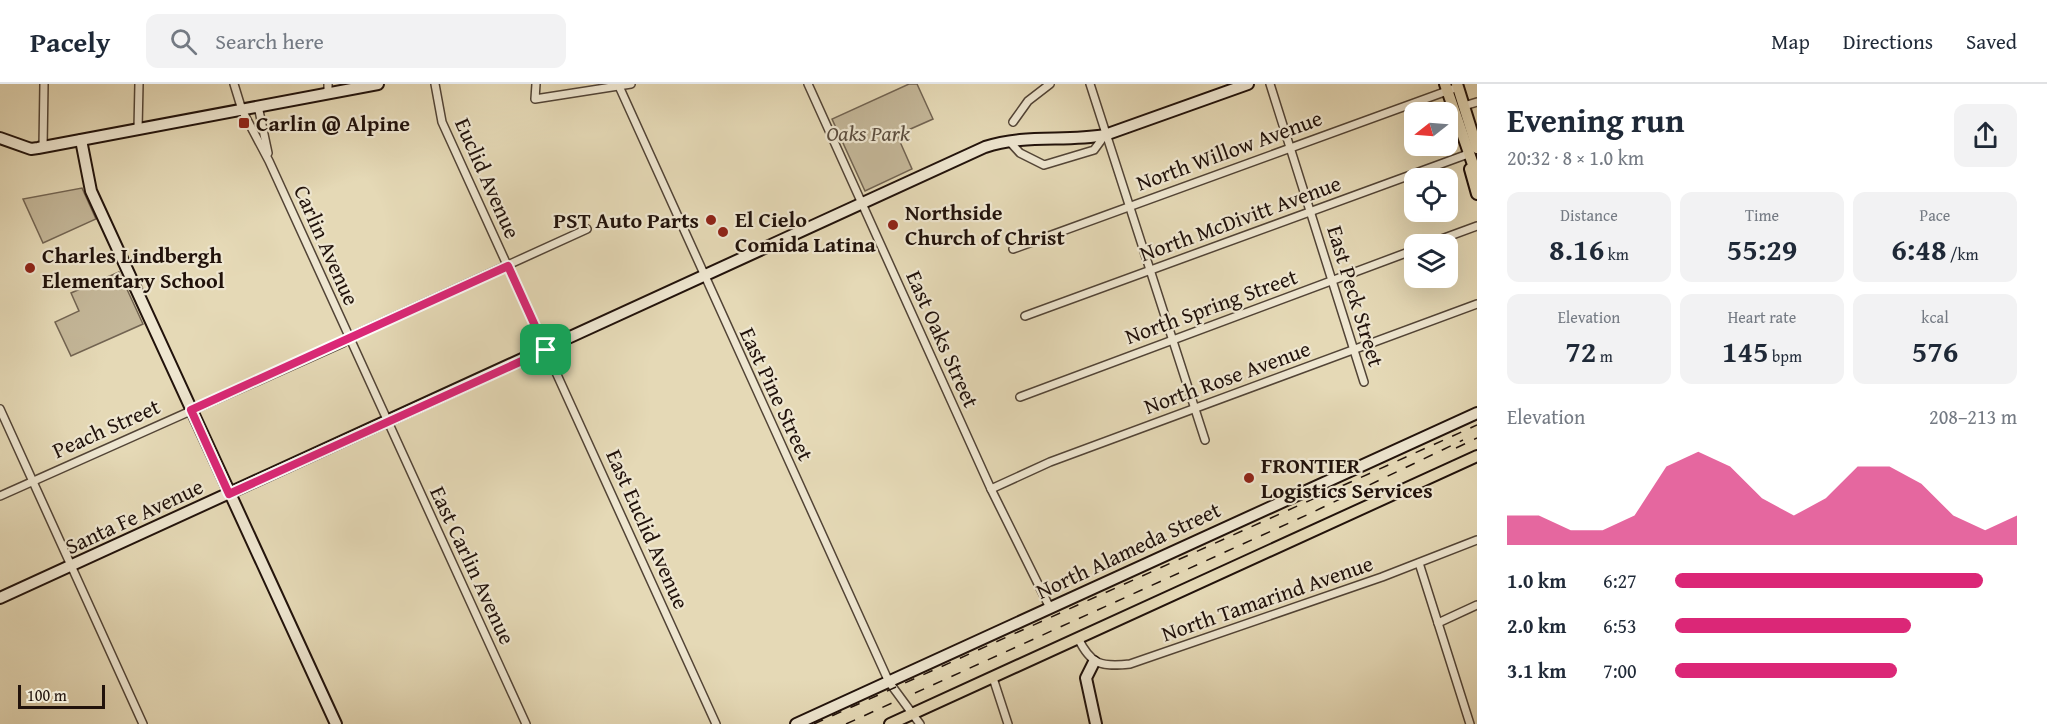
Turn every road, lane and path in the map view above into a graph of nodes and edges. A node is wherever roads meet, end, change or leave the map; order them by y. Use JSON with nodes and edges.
{"nodes":[{"id":1,"x":44,"y":84,"type":"edge"},
{"id":2,"x":139,"y":84,"type":"edge"},
{"id":3,"x":234,"y":84,"type":"edge"},
{"id":4,"x":378,"y":84,"type":"edge"},
{"id":5,"x":435,"y":84,"type":"edge"},
{"id":6,"x":536,"y":84,"type":"edge"},
{"id":7,"x":631,"y":84,"type":"edge"},
{"id":8,"x":808,"y":84,"type":"edge"},
{"id":9,"x":1050,"y":84,"type":"edge"},
{"id":10,"x":1090,"y":84,"type":"edge"},
{"id":11,"x":1248,"y":84,"type":"edge"},
{"id":12,"x":1270,"y":84,"type":"edge"},
{"id":13,"x":618,"y":85,"type":"edge"},
{"id":14,"x":1452,"y":86,"type":"edge"},
{"id":15,"x":328,"y":89,"type":"edge"},
{"id":16,"x":1477,"y":102,"type":"edge"},
{"id":17,"x":258,"y":106,"type":"junction"},
{"id":18,"x":1464,"y":106,"type":"junction"},
{"id":19,"x":242,"y":110,"type":"junction"},
{"id":20,"x":1013,"y":122,"type":"dead end"},
{"id":21,"x":1471,"y":126,"type":"junction"},
{"id":22,"x":138,"y":129,"type":"junction"},
{"id":23,"x":1105,"y":135,"type":"junction"},
{"id":24,"x":0,"y":138,"type":"edge"},
{"id":25,"x":1477,"y":138,"type":"edge"},
{"id":26,"x":81,"y":140,"type":"junction"},
{"id":27,"x":1009,"y":141,"type":"junction"},
{"id":28,"x":43,"y":147,"type":"junction"},
{"id":29,"x":1289,"y":148,"type":"junction"},
{"id":30,"x":1472,"y":151,"type":"edge"},
{"id":31,"x":269,"y":161,"type":"junction"},
{"id":32,"x":1477,"y":176,"type":"edge"},
{"id":33,"x":1477,"y":194,"type":"edge"},
{"id":34,"x":862,"y":205,"type":"junction"},
{"id":35,"x":1129,"y":206,"type":"junction"},
{"id":36,"x":1310,"y":212,"type":"junction"},
{"id":37,"x":1477,"y":226,"type":"edge"},
{"id":38,"x":587,"y":229,"type":"dead end"},
{"id":39,"x":1455,"y":234,"type":"edge"},
{"id":40,"x":1013,"y":249,"type":"dead end"},
{"id":41,"x":1404,"y":254,"type":"edge"},
{"id":42,"x":508,"y":266,"type":"junction"},
{"id":43,"x":1149,"y":271,"type":"junction"},
{"id":44,"x":704,"y":277,"type":"junction"},
{"id":45,"x":1332,"y":280,"type":"junction"},
{"id":46,"x":1477,"y":304,"type":"edge"},
{"id":47,"x":1025,"y":316,"type":"dead end"},
{"id":48,"x":350,"y":338,"type":"junction"},
{"id":49,"x":1171,"y":340,"type":"junction"},
{"id":50,"x":546,"y":350,"type":"junction"},
{"id":51,"x":1353,"y":350,"type":"junction"},
{"id":52,"x":1364,"y":382,"type":"dead end"},
{"id":53,"x":1020,"y":397,"type":"dead end"},
{"id":54,"x":0,"y":409,"type":"edge"},
{"id":55,"x":1193,"y":409,"type":"junction"},
{"id":56,"x":191,"y":410,"type":"junction"},
{"id":57,"x":1477,"y":412,"type":"edge"},
{"id":58,"x":388,"y":422,"type":"junction"},
{"id":59,"x":1205,"y":440,"type":"dead end"},
{"id":60,"x":1477,"y":456,"type":"edge"},
{"id":61,"x":33,"y":482,"type":"junction"},
{"id":62,"x":991,"y":489,"type":"junction"},
{"id":63,"x":229,"y":494,"type":"junction"},
{"id":64,"x":0,"y":496,"type":"edge"},
{"id":65,"x":1477,"y":540,"type":"edge"},
{"id":66,"x":1419,"y":563,"type":"junction"},
{"id":67,"x":71,"y":566,"type":"junction"},
{"id":68,"x":0,"y":598,"type":"edge"},
{"id":69,"x":1477,"y":605,"type":"edge"},
{"id":70,"x":1050,"y":608,"type":"junction"},
{"id":71,"x":1438,"y":624,"type":"junction"},
{"id":72,"x":1078,"y":638,"type":"junction"},
{"id":73,"x":1094,"y":662,"type":"junction"},
{"id":74,"x":993,"y":678,"type":"junction"},
{"id":75,"x":889,"y":682,"type":"junction"},
{"id":76,"x":914,"y":713,"type":"junction"},
{"id":77,"x":143,"y":724,"type":"edge"},
{"id":78,"x":336,"y":724,"type":"edge"},
{"id":79,"x":526,"y":724,"type":"edge"},
{"id":80,"x":716,"y":724,"type":"edge"},
{"id":81,"x":796,"y":724,"type":"edge"},
{"id":82,"x":890,"y":724,"type":"edge"},
{"id":83,"x":920,"y":724,"type":"edge"},
{"id":84,"x":1008,"y":724,"type":"edge"},
{"id":85,"x":1096,"y":724,"type":"edge"},
{"id":86,"x":1470,"y":724,"type":"edge"}],
"edges":[{"from":1,"to":28,"type":"street"},
{"from":2,"to":22,"type":"street"},
{"from":3,"to":19,"type":"street","name":"Carlin Avenue"},
{"from":4,"to":15,"type":"street"},
{"from":5,"to":42,"type":"street","name":"Euclid Avenue"},
{"from":6,"to":13,"type":"street"},
{"from":7,"to":13,"type":"street"},
{"from":8,"to":34,"type":"street","name":"East Oaks Street"},
{"from":9,"to":20,"type":"street"},
{"from":10,"to":23,"type":"street"},
{"from":11,"to":23,"type":"street"},
{"from":12,"to":29,"type":"street","name":"East Peck Street"},
{"from":13,"to":44,"type":"street","name":"East Pine Street"},
{"from":14,"to":18,"type":"main road"},
{"from":14,"to":29,"type":"street","name":"North Willow Avenue"},
{"from":14,"to":30,"type":"main road"},
{"from":15,"to":17,"type":"street"},
{"from":16,"to":18,"type":"street"},
{"from":17,"to":19,"type":"street"},
{"from":17,"to":31,"type":"street"},
{"from":18,"to":21,"type":"main road"},
{"from":19,"to":22,"type":"street"},
{"from":19,"to":31,"type":"street","name":"Carlin Avenue"},
{"from":21,"to":25,"type":"main road"},
{"from":21,"to":30,"type":"main road"},
{"from":22,"to":26,"type":"street"},
{"from":23,"to":27,"type":"street","name":"Santa Fe Avenue"},
{"from":23,"to":27,"type":"street"},
{"from":23,"to":35,"type":"street"},
{"from":24,"to":28,"type":"street"},
{"from":26,"to":28,"type":"street"},
{"from":26,"to":56,"type":"street"},
{"from":27,"to":34,"type":"street","name":"Santa Fe Avenue"},
{"from":29,"to":35,"type":"street","name":"North Willow Avenue"},
{"from":29,"to":36,"type":"street","name":"East Peck Street"},
{"from":30,"to":32,"type":"main road"},
{"from":30,"to":33,"type":"main road"},
{"from":30,"to":36,"type":"street","name":"North McDivitt Avenue"},
{"from":31,"to":48,"type":"street","name":"Carlin Avenue"},
{"from":34,"to":44,"type":"street","name":"Santa Fe Avenue"},
{"from":34,"to":62,"type":"street","name":"East Oaks Street"},
{"from":35,"to":40,"type":"street","name":"North Willow Avenue"},
{"from":35,"to":43,"type":"street"},
{"from":36,"to":43,"type":"street","name":"North McDivitt Avenue"},
{"from":36,"to":45,"type":"street","name":"East Peck Street"},
{"from":37,"to":39,"type":"street"},
{"from":38,"to":42,"type":"street","name":"Peach Street"},
{"from":41,"to":45,"type":"street","name":"North Spring Street"},
{"from":42,"to":48,"type":"street","name":"Peach Street"},
{"from":42,"to":50,"type":"street","name":"Euclid Avenue"},
{"from":43,"to":47,"type":"street","name":"North McDivitt Avenue"},
{"from":43,"to":49,"type":"street"},
{"from":44,"to":50,"type":"street","name":"Santa Fe Avenue"},
{"from":44,"to":75,"type":"street","name":"East Pine Street"},
{"from":45,"to":49,"type":"street","name":"North Spring Street"},
{"from":45,"to":51,"type":"street","name":"East Peck Street"},
{"from":46,"to":51,"type":"street","name":"North Rose Avenue"},
{"from":48,"to":56,"type":"street","name":"Peach Street"},
{"from":48,"to":58,"type":"street","name":"Carlin Avenue"},
{"from":49,"to":53,"type":"street","name":"North Spring Street"},
{"from":49,"to":55,"type":"street"},
{"from":50,"to":58,"type":"street","name":"Santa Fe Avenue"},
{"from":50,"to":80,"type":"street","name":"East Euclid Avenue"},
{"from":51,"to":52,"type":"street","name":"East Peck Street"},
{"from":51,"to":55,"type":"street","name":"North Rose Avenue"},
{"from":54,"to":61,"type":"street"},
{"from":55,"to":59,"type":"street"},
{"from":55,"to":62,"type":"street","name":"North Rose Avenue"},
{"from":56,"to":61,"type":"street","name":"Peach Street"},
{"from":56,"to":63,"type":"street"},
{"from":57,"to":70,"type":"street","name":"North Alameda Street"},
{"from":58,"to":63,"type":"street","name":"Santa Fe Avenue"},
{"from":58,"to":79,"type":"street","name":"East Carlin Avenue"},
{"from":60,"to":72,"type":"main road"},
{"from":61,"to":64,"type":"street","name":"Peach Street"},
{"from":61,"to":67,"type":"street"},
{"from":62,"to":70,"type":"street","name":"East Oaks Street"},
{"from":63,"to":67,"type":"street","name":"Santa Fe Avenue"},
{"from":63,"to":78,"type":"street"},
{"from":65,"to":66,"type":"street","name":"North Tamarind Avenue"},
{"from":66,"to":71,"type":"street"},
{"from":66,"to":73,"type":"street","name":"North Tamarind Avenue"},
{"from":67,"to":68,"type":"street","name":"Santa Fe Avenue"},
{"from":67,"to":77,"type":"street"},
{"from":69,"to":71,"type":"street"},
{"from":70,"to":75,"type":"street","name":"North Alameda Street"},
{"from":71,"to":86,"type":"street"},
{"from":72,"to":73,"type":"street"},
{"from":72,"to":74,"type":"main road"},
{"from":73,"to":85,"type":"street"},
{"from":74,"to":76,"type":"main road"},
{"from":74,"to":84,"type":"street"},
{"from":75,"to":76,"type":"street","name":"East Pine Street"},
{"from":75,"to":81,"type":"street","name":"North Alameda Street"},
{"from":76,"to":82,"type":"main road"},
{"from":76,"to":83,"type":"street","name":"East Pine Street"}]}
